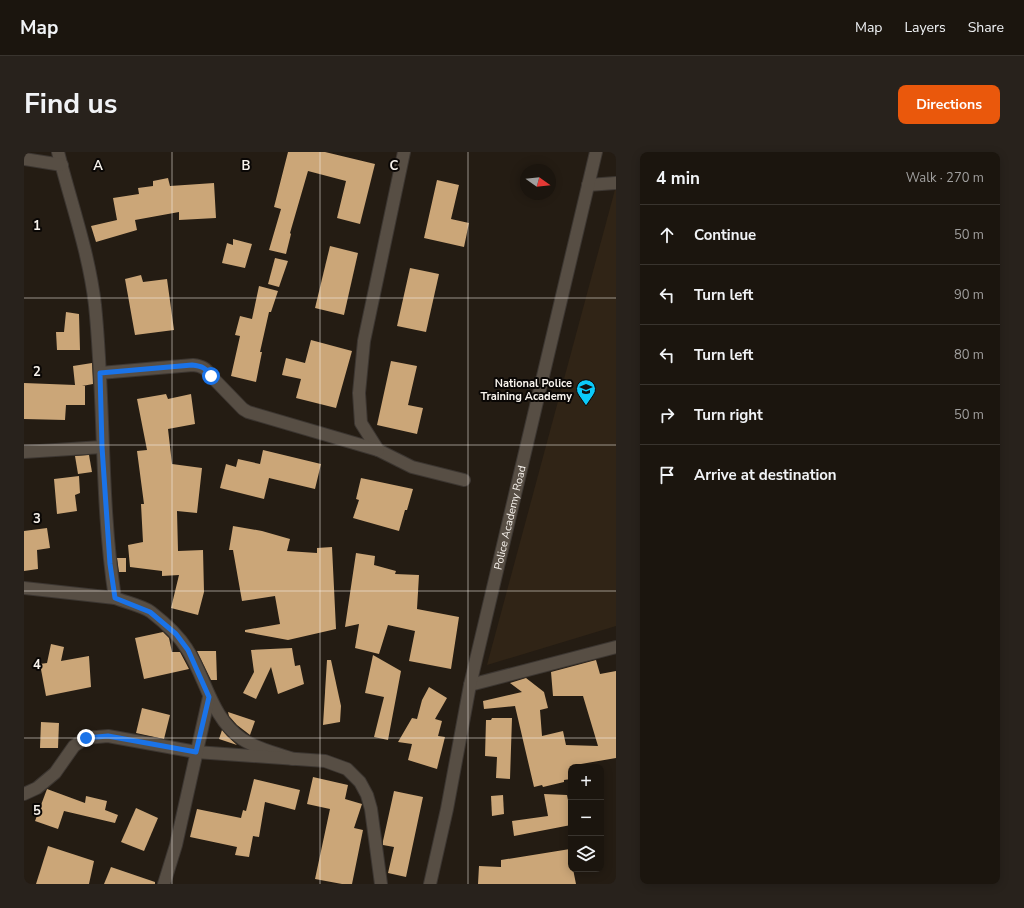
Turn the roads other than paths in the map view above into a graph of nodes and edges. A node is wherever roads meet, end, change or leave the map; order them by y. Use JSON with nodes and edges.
{"nodes":[{"id":1,"x":58,"y":152,"type":"edge"},
{"id":2,"x":404,"y":152,"type":"edge"},
{"id":3,"x":596,"y":152,"type":"edge"},
{"id":4,"x":24,"y":160,"type":"edge"},
{"id":5,"x":62,"y":165,"type":"junction"},
{"id":6,"x":616,"y":183,"type":"edge"},
{"id":7,"x":588,"y":185,"type":"junction"},
{"id":8,"x":100,"y":373,"type":"junction"},
{"id":9,"x":102,"y":447,"type":"junction"},
{"id":10,"x":378,"y":450,"type":"junction"},
{"id":11,"x":24,"y":452,"type":"edge"},
{"id":12,"x":464,"y":480,"type":"dead end"},
{"id":13,"x":24,"y":588,"type":"edge"},
{"id":14,"x":115,"y":598,"type":"junction"},
{"id":15,"x":616,"y":647,"type":"edge"},
{"id":16,"x":470,"y":685,"type":"junction"},
{"id":17,"x":209,"y":697,"type":"junction"},
{"id":18,"x":196,"y":752,"type":"junction"},
{"id":19,"x":293,"y":759,"type":"junction"},
{"id":20,"x":24,"y":794,"type":"edge"},
{"id":21,"x":164,"y":884,"type":"edge"},
{"id":22,"x":382,"y":884,"type":"edge"},
{"id":23,"x":430,"y":884,"type":"edge"}],
"edges":[{"from":1,"to":5,"type":"street"},
{"from":2,"to":10,"type":"street"},
{"from":3,"to":7,"type":"street","name":"Police Academy Road"},
{"from":4,"to":5,"type":"street"},
{"from":5,"to":8,"type":"street"},
{"from":6,"to":7,"type":"street"},
{"from":7,"to":16,"type":"street","name":"Police Academy Road"},
{"from":8,"to":9,"type":"street"},
{"from":8,"to":10,"type":"street"},
{"from":9,"to":11,"type":"street"},
{"from":9,"to":14,"type":"street"},
{"from":10,"to":12,"type":"street"},
{"from":13,"to":14,"type":"street"},
{"from":14,"to":17,"type":"street"},
{"from":15,"to":16,"type":"street"},
{"from":16,"to":23,"type":"street","name":"Police Academy Road"},
{"from":17,"to":18,"type":"street"},
{"from":17,"to":19,"type":"street"},
{"from":18,"to":19,"type":"street"},
{"from":18,"to":20,"type":"street"},
{"from":18,"to":21,"type":"street"},
{"from":19,"to":22,"type":"street"}]}
